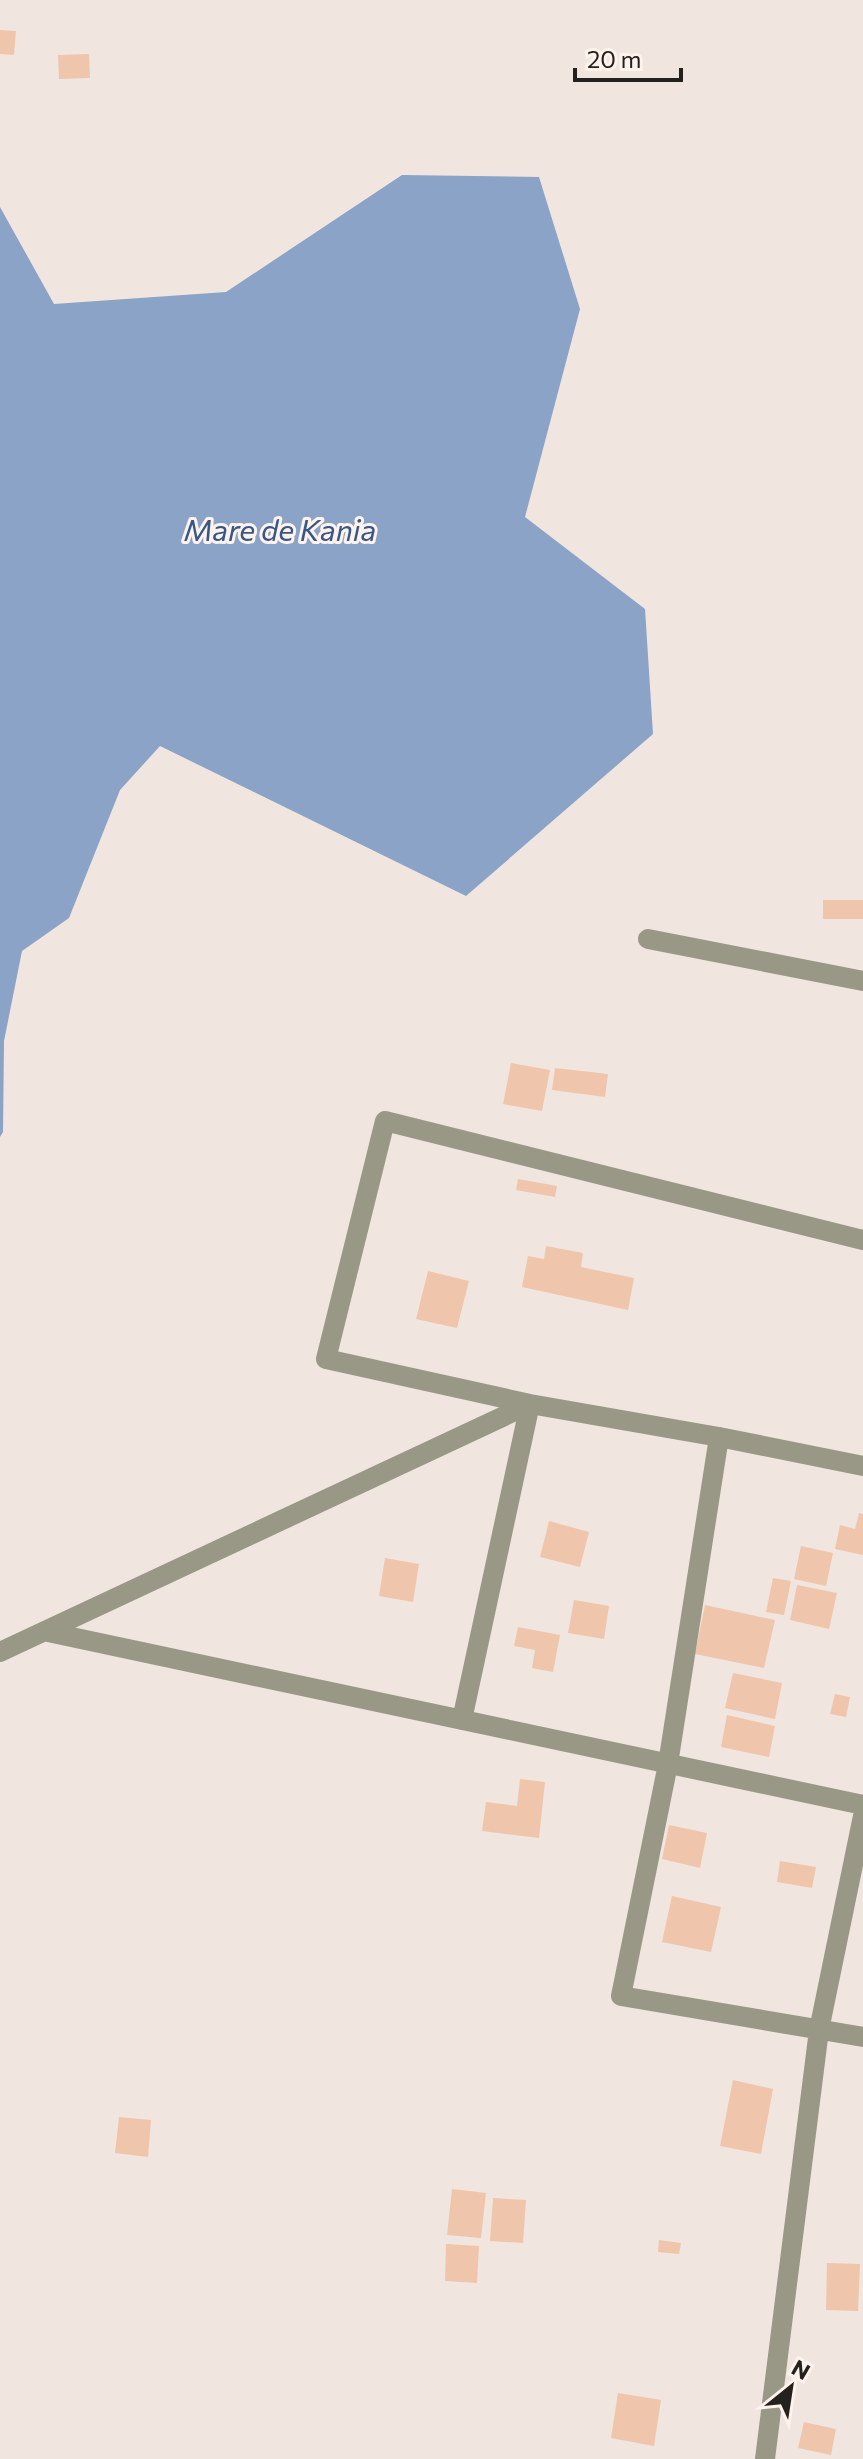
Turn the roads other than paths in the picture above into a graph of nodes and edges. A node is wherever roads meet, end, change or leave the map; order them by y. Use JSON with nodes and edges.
{"nodes":[{"id":1,"x":648,"y":939,"type":"dead end"},
{"id":2,"x":863,"y":981,"type":"edge"},
{"id":3,"x":863,"y":1240,"type":"edge"},
{"id":4,"x":530,"y":1404,"type":"junction"},
{"id":5,"x":719,"y":1437,"type":"junction"},
{"id":6,"x":863,"y":1466,"type":"edge"},
{"id":7,"x":48,"y":1632,"type":"junction"},
{"id":8,"x":0,"y":1652,"type":"edge"},
{"id":9,"x":462,"y":1720,"type":"junction"},
{"id":10,"x":668,"y":1764,"type":"junction"},
{"id":11,"x":863,"y":1805,"type":"edge"},
{"id":12,"x":863,"y":1816,"type":"edge"},
{"id":13,"x":819,"y":2030,"type":"junction"},
{"id":14,"x":863,"y":2037,"type":"edge"},
{"id":15,"x":765,"y":2459,"type":"edge"}],
"edges":[{"from":1,"to":2,"type":"street"},
{"from":3,"to":4,"type":"street"},
{"from":4,"to":5,"type":"street"},
{"from":4,"to":7,"type":"street"},
{"from":4,"to":9,"type":"street"},
{"from":5,"to":6,"type":"street"},
{"from":5,"to":10,"type":"street"},
{"from":7,"to":8,"type":"street"},
{"from":7,"to":9,"type":"street"},
{"from":9,"to":10,"type":"street"},
{"from":10,"to":11,"type":"street"},
{"from":10,"to":13,"type":"street"},
{"from":12,"to":13,"type":"street"},
{"from":13,"to":14,"type":"street"},
{"from":13,"to":15,"type":"street"}]}
